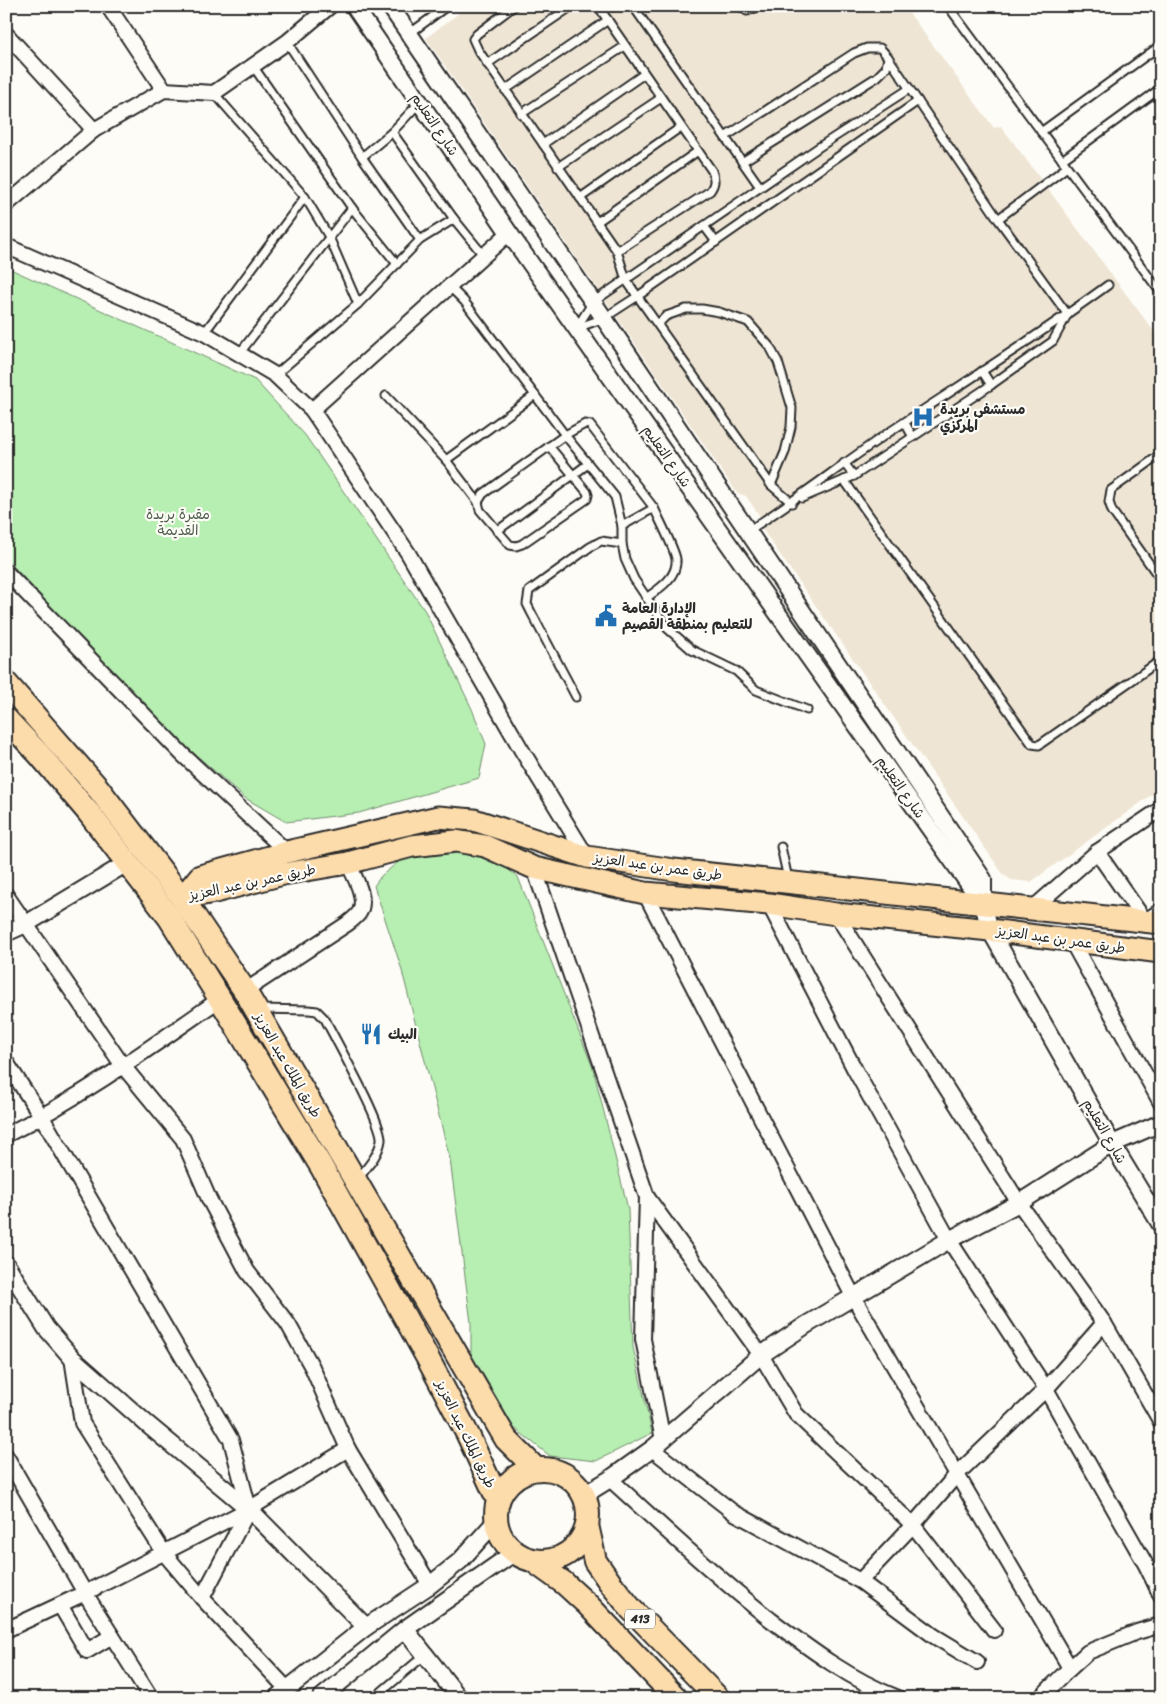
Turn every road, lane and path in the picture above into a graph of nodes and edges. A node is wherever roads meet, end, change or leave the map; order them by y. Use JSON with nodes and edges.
{"nodes":[{"id":1,"x":108,"y":6,"type":"edge"},
{"id":2,"x":330,"y":6,"type":"edge"},
{"id":3,"x":354,"y":6,"type":"edge"},
{"id":4,"x":390,"y":6,"type":"edge"},
{"id":5,"x":447,"y":6,"type":"edge"},
{"id":6,"x":514,"y":6,"type":"edge"},
{"id":7,"x":572,"y":6,"type":"edge"},
{"id":8,"x":598,"y":6,"type":"edge"},
{"id":9,"x":633,"y":6,"type":"edge"},
{"id":10,"x":740,"y":6,"type":"edge"},
{"id":11,"x":760,"y":6,"type":"edge"},
{"id":12,"x":948,"y":6,"type":"edge"},
{"id":13,"x":608,"y":20,"type":"junction"},
{"id":14,"x":6,"y":34,"type":"edge"},
{"id":15,"x":409,"y":34,"type":"junction"},
{"id":16,"x":287,"y":42,"type":"junction"},
{"id":17,"x":1161,"y":45,"type":"edge"},
{"id":18,"x":625,"y":46,"type":"junction"},
{"id":19,"x":888,"y":57,"type":"junction"},
{"id":20,"x":487,"y":64,"type":"junction"},
{"id":21,"x":253,"y":66,"type":"junction"},
{"id":22,"x":644,"y":74,"type":"junction"},
{"id":23,"x":1161,"y":88,"type":"edge"},
{"id":24,"x":909,"y":89,"type":"junction"},
{"id":25,"x":164,"y":90,"type":"junction"},
{"id":26,"x":505,"y":90,"type":"junction"},
{"id":27,"x":214,"y":93,"type":"junction"},
{"id":28,"x":661,"y":98,"type":"junction"},
{"id":29,"x":918,"y":101,"type":"junction"},
{"id":30,"x":420,"y":102,"type":"junction"},
{"id":31,"x":522,"y":114,"type":"junction"},
{"id":32,"x":681,"y":127,"type":"junction"},
{"id":33,"x":94,"y":130,"type":"junction"},
{"id":34,"x":392,"y":132,"type":"junction"},
{"id":35,"x":1041,"y":132,"type":"junction"},
{"id":36,"x":725,"y":137,"type":"junction"},
{"id":37,"x":543,"y":144,"type":"junction"},
{"id":38,"x":698,"y":151,"type":"junction"},
{"id":39,"x":362,"y":157,"type":"junction"},
{"id":40,"x":1062,"y":160,"type":"junction"},
{"id":41,"x":742,"y":162,"type":"junction"},
{"id":42,"x":558,"y":167,"type":"junction"},
{"id":43,"x":1067,"y":167,"type":"junction"},
{"id":44,"x":760,"y":187,"type":"junction"},
{"id":45,"x":305,"y":197,"type":"junction"},
{"id":46,"x":580,"y":198,"type":"junction"},
{"id":47,"x":6,"y":205,"type":"edge"},
{"id":48,"x":352,"y":208,"type":"junction"},
{"id":49,"x":454,"y":219,"type":"junction"},
{"id":50,"x":998,"y":219,"type":"junction"},
{"id":51,"x":597,"y":222,"type":"junction"},
{"id":52,"x":704,"y":226,"type":"junction"},
{"id":53,"x":509,"y":233,"type":"junction"},
{"id":54,"x":329,"y":237,"type":"junction"},
{"id":55,"x":420,"y":240,"type":"junction"},
{"id":56,"x":716,"y":242,"type":"junction"},
{"id":57,"x":6,"y":246,"type":"edge"},
{"id":58,"x":617,"y":250,"type":"junction"},
{"id":59,"x":484,"y":256,"type":"junction"},
{"id":60,"x":397,"y":264,"type":"junction"},
{"id":61,"x":626,"y":280,"type":"junction"},
{"id":62,"x":1108,"y":285,"type":"dead end"},
{"id":63,"x":450,"y":286,"type":"junction"},
{"id":64,"x":1161,"y":293,"type":"edge"},
{"id":65,"x":638,"y":296,"type":"junction"},
{"id":66,"x":593,"y":302,"type":"junction"},
{"id":67,"x":358,"y":304,"type":"junction"},
{"id":68,"x":1068,"y":315,"type":"junction"},
{"id":69,"x":604,"y":318,"type":"junction"},
{"id":70,"x":658,"y":324,"type":"junction"},
{"id":71,"x":577,"y":328,"type":"junction"},
{"id":72,"x":204,"y":333,"type":"junction"},
{"id":73,"x":239,"y":354,"type":"junction"},
{"id":74,"x":982,"y":371,"type":"junction"},
{"id":75,"x":275,"y":375,"type":"junction"},
{"id":76,"x":991,"y":385,"type":"junction"},
{"id":77,"x":535,"y":395,"type":"junction"},
{"id":78,"x":386,"y":396,"type":"dead end"},
{"id":79,"x":312,"y":410,"type":"junction"},
{"id":80,"x":905,"y":422,"type":"junction"},
{"id":81,"x":565,"y":435,"type":"junction"},
{"id":82,"x":913,"y":437,"type":"junction"},
{"id":83,"x":549,"y":446,"type":"junction"},
{"id":84,"x":1161,"y":454,"type":"edge"},
{"id":85,"x":446,"y":460,"type":"junction"},
{"id":86,"x":844,"y":463,"type":"junction"},
{"id":87,"x":588,"y":464,"type":"junction"},
{"id":88,"x":574,"y":474,"type":"junction"},
{"id":89,"x":854,"y":476,"type":"junction"},
{"id":90,"x":844,"y":480,"type":"junction"},
{"id":91,"x":770,"y":485,"type":"junction"},
{"id":92,"x":478,"y":502,"type":"junction"},
{"id":93,"x":792,"y":503,"type":"junction"},
{"id":94,"x":654,"y":508,"type":"junction"},
{"id":95,"x":622,"y":526,"type":"junction"},
{"id":96,"x":497,"y":530,"type":"junction"},
{"id":97,"x":748,"y":530,"type":"junction"},
{"id":98,"x":622,"y":544,"type":"junction"},
{"id":99,"x":6,"y":572,"type":"edge"},
{"id":100,"x":1161,"y":580,"type":"edge"},
{"id":101,"x":646,"y":598,"type":"junction"},
{"id":102,"x":1161,"y":660,"type":"edge"},
{"id":103,"x":6,"y":683,"type":"edge"},
{"id":104,"x":576,"y":698,"type":"dead end"},
{"id":105,"x":807,"y":710,"type":"dead end"},
{"id":106,"x":6,"y":719,"type":"edge"},
{"id":107,"x":1161,"y":809,"type":"edge"},
{"id":108,"x":781,"y":847,"type":"dead end"},
{"id":109,"x":287,"y":852,"type":"junction"},
{"id":110,"x":1097,"y":852,"type":"junction"},
{"id":111,"x":587,"y":857,"type":"junction"},
{"id":112,"x":127,"y":863,"type":"junction"},
{"id":113,"x":348,"y":863,"type":"junction"},
{"id":114,"x":534,"y":868,"type":"junction"},
{"id":115,"x":789,"y":882,"type":"junction"},
{"id":116,"x":645,"y":893,"type":"junction"},
{"id":117,"x":6,"y":895,"type":"edge"},
{"id":118,"x":182,"y":898,"type":"junction"},
{"id":119,"x":769,"y":904,"type":"junction"},
{"id":120,"x":983,"y":904,"type":"junction"},
{"id":121,"x":1031,"y":910,"type":"junction"},
{"id":122,"x":836,"y":914,"type":"junction"},
{"id":123,"x":1156,"y":918,"type":"edge"},
{"id":124,"x":26,"y":924,"type":"junction"},
{"id":125,"x":990,"y":930,"type":"junction"},
{"id":126,"x":6,"y":933,"type":"edge"},
{"id":127,"x":1072,"y":942,"type":"junction"},
{"id":128,"x":1161,"y":952,"type":"edge"},
{"id":129,"x":220,"y":999,"type":"junction"},
{"id":130,"x":250,"y":1000,"type":"junction"},
{"id":131,"x":6,"y":1062,"type":"edge"},
{"id":132,"x":123,"y":1066,"type":"junction"},
{"id":133,"x":1161,"y":1103,"type":"edge"},
{"id":134,"x":42,"y":1117,"type":"junction"},
{"id":135,"x":1161,"y":1122,"type":"edge"},
{"id":136,"x":6,"y":1135,"type":"edge"},
{"id":137,"x":1112,"y":1144,"type":"junction"},
{"id":138,"x":356,"y":1181,"type":"junction"},
{"id":139,"x":647,"y":1196,"type":"junction"},
{"id":140,"x":1018,"y":1203,"type":"junction"},
{"id":141,"x":1161,"y":1225,"type":"edge"},
{"id":142,"x":949,"y":1240,"type":"junction"},
{"id":143,"x":6,"y":1264,"type":"edge"},
{"id":144,"x":854,"y":1298,"type":"junction"},
{"id":145,"x":1104,"y":1323,"type":"junction"},
{"id":146,"x":761,"y":1355,"type":"junction"},
{"id":147,"x":72,"y":1358,"type":"junction"},
{"id":148,"x":1046,"y":1390,"type":"junction"},
{"id":149,"x":1161,"y":1422,"type":"edge"},
{"id":150,"x":658,"y":1444,"type":"junction"},
{"id":151,"x":348,"y":1449,"type":"junction"},
{"id":152,"x":6,"y":1456,"type":"edge"},
{"id":153,"x":536,"y":1469,"type":"junction"},
{"id":154,"x":958,"y":1473,"type":"junction"},
{"id":155,"x":610,"y":1479,"type":"junction"},
{"id":156,"x":584,"y":1495,"type":"junction"},
{"id":157,"x":249,"y":1509,"type":"junction"},
{"id":158,"x":497,"y":1511,"type":"junction"},
{"id":159,"x":587,"y":1525,"type":"junction"},
{"id":160,"x":913,"y":1525,"type":"junction"},
{"id":161,"x":164,"y":1553,"type":"junction"},
{"id":162,"x":524,"y":1556,"type":"junction"},
{"id":163,"x":860,"y":1581,"type":"junction"},
{"id":164,"x":430,"y":1585,"type":"junction"},
{"id":165,"x":85,"y":1593,"type":"junction"},
{"id":166,"x":1161,"y":1596,"type":"edge"},
{"id":167,"x":202,"y":1598,"type":"junction"},
{"id":168,"x":60,"y":1605,"type":"junction"},
{"id":169,"x":1161,"y":1625,"type":"edge"},
{"id":170,"x":366,"y":1627,"type":"junction"},
{"id":171,"x":405,"y":1629,"type":"junction"},
{"id":172,"x":6,"y":1630,"type":"edge"},
{"id":173,"x":994,"y":1630,"type":"dead end"},
{"id":174,"x":112,"y":1636,"type":"junction"},
{"id":175,"x":426,"y":1654,"type":"junction"},
{"id":176,"x":977,"y":1662,"type":"dead end"},
{"id":177,"x":1070,"y":1668,"type":"junction"},
{"id":178,"x":281,"y":1694,"type":"edge"},
{"id":179,"x":151,"y":1698,"type":"edge"},
{"id":180,"x":321,"y":1698,"type":"edge"},
{"id":181,"x":374,"y":1698,"type":"edge"},
{"id":182,"x":459,"y":1698,"type":"edge"},
{"id":183,"x":676,"y":1698,"type":"edge"},
{"id":184,"x":718,"y":1698,"type":"edge"},
{"id":185,"x":898,"y":1698,"type":"edge"},
{"id":186,"x":1040,"y":1698,"type":"edge"}],
"edges":[{"from":1,"to":25,"type":"street"},
{"from":2,"to":16,"type":"street"},
{"from":3,"to":30,"type":"street","name":"شارع التعليم"},
{"from":4,"to":15,"type":"street","name":"شارع التعليم"},
{"from":5,"to":15,"type":"lane"},
{"from":6,"to":20,"type":"lane"},
{"from":7,"to":20,"type":"lane"},
{"from":8,"to":13,"type":"lane"},
{"from":9,"to":36,"type":"lane"},
{"from":10,"to":11,"type":"lane"},
{"from":12,"to":35,"type":"lane"},
{"from":13,"to":18,"type":"lane"},
{"from":13,"to":26,"type":"lane"},
{"from":14,"to":33,"type":"street"},
{"from":15,"to":66,"type":"street","name":"شارع التعليم"},
{"from":16,"to":21,"type":"street"},
{"from":16,"to":39,"type":"lane"},
{"from":17,"to":35,"type":"lane"},
{"from":18,"to":22,"type":"lane"},
{"from":18,"to":31,"type":"lane"},
{"from":19,"to":24,"type":"lane"},
{"from":19,"to":36,"type":"lane"},
{"from":19,"to":41,"type":"lane"},
{"from":20,"to":26,"type":"lane"},
{"from":21,"to":27,"type":"street"},
{"from":21,"to":48,"type":"lane"},
{"from":22,"to":28,"type":"lane"},
{"from":22,"to":37,"type":"lane"},
{"from":23,"to":40,"type":"lane"},
{"from":24,"to":29,"type":"lane"},
{"from":24,"to":44,"type":"lane"},
{"from":25,"to":27,"type":"street"},
{"from":25,"to":33,"type":"street"},
{"from":26,"to":31,"type":"lane"},
{"from":27,"to":45,"type":"lane"},
{"from":28,"to":32,"type":"lane"},
{"from":28,"to":42,"type":"lane"},
{"from":29,"to":50,"type":"lane"},
{"from":29,"to":56,"type":"lane"},
{"from":30,"to":34,"type":"lane"},
{"from":30,"to":53,"type":"street","name":"شارع التعليم"},
{"from":31,"to":37,"type":"lane"},
{"from":32,"to":38,"type":"lane"},
{"from":32,"to":46,"type":"lane"},
{"from":33,"to":47,"type":"street"},
{"from":34,"to":39,"type":"lane"},
{"from":34,"to":49,"type":"lane"},
{"from":35,"to":40,"type":"lane"},
{"from":36,"to":41,"type":"lane"},
{"from":37,"to":42,"type":"lane"},
{"from":38,"to":51,"type":"lane"},
{"from":38,"to":58,"type":"lane"},
{"from":39,"to":55,"type":"lane"},
{"from":40,"to":43,"type":"lane"},
{"from":41,"to":44,"type":"lane"},
{"from":42,"to":46,"type":"lane"},
{"from":43,"to":50,"type":"lane"},
{"from":43,"to":64,"type":"lane"},
{"from":44,"to":52,"type":"lane"},
{"from":45,"to":54,"type":"lane"},
{"from":45,"to":72,"type":"lane"},
{"from":46,"to":51,"type":"lane"},
{"from":48,"to":54,"type":"lane"},
{"from":48,"to":60,"type":"lane"},
{"from":49,"to":55,"type":"lane"},
{"from":49,"to":59,"type":"lane"},
{"from":50,"to":68,"type":"lane"},
{"from":51,"to":58,"type":"lane"},
{"from":52,"to":56,"type":"lane"},
{"from":52,"to":61,"type":"lane"},
{"from":53,"to":59,"type":"street"},
{"from":53,"to":71,"type":"street","name":"شارع التعليم"},
{"from":54,"to":67,"type":"lane"},
{"from":54,"to":73,"type":"lane"},
{"from":55,"to":60,"type":"lane"},
{"from":56,"to":65,"type":"lane"},
{"from":57,"to":72,"type":"street"},
{"from":58,"to":61,"type":"lane"},
{"from":59,"to":63,"type":"street"},
{"from":60,"to":67,"type":"lane"},
{"from":61,"to":65,"type":"lane"},
{"from":61,"to":66,"type":"lane"},
{"from":62,"to":68,"type":"lane"},
{"from":63,"to":77,"type":"lane"},
{"from":63,"to":79,"type":"street"},
{"from":65,"to":69,"type":"lane"},
{"from":65,"to":70,"type":"lane"},
{"from":66,"to":69,"type":"street","name":"شارع التعليم"},
{"from":66,"to":71,"type":"lane"},
{"from":67,"to":75,"type":"lane"},
{"from":68,"to":74,"type":"lane"},
{"from":68,"to":76,"type":"lane"},
{"from":69,"to":71,"type":"lane"},
{"from":69,"to":97,"type":"street","name":"شارع التعليم"},
{"from":70,"to":91,"type":"lane"},
{"from":70,"to":91,"type":"lane"},
{"from":71,"to":120,"type":"street","name":"شارع التعليم"},
{"from":72,"to":73,"type":"street"},
{"from":73,"to":75,"type":"street"},
{"from":74,"to":76,"type":"lane"},
{"from":74,"to":80,"type":"lane"},
{"from":75,"to":79,"type":"street"},
{"from":76,"to":82,"type":"lane"},
{"from":77,"to":81,"type":"lane"},
{"from":77,"to":85,"type":"lane"},
{"from":78,"to":85,"type":"lane"},
{"from":79,"to":111,"type":"street"},
{"from":80,"to":82,"type":"lane"},
{"from":80,"to":86,"type":"lane"},
{"from":81,"to":83,"type":"lane"},
{"from":81,"to":87,"type":"lane"},
{"from":81,"to":94,"type":"lane"},
{"from":82,"to":89,"type":"lane"},
{"from":83,"to":88,"type":"lane"},
{"from":83,"to":92,"type":"lane"},
{"from":84,"to":100,"type":"lane"},
{"from":85,"to":92,"type":"lane"},
{"from":86,"to":89,"type":"lane"},
{"from":86,"to":93,"type":"lane"},
{"from":87,"to":88,"type":"lane"},
{"from":87,"to":95,"type":"lane"},
{"from":88,"to":96,"type":"lane"},
{"from":88,"to":96,"type":"lane"},
{"from":89,"to":90,"type":"lane"},
{"from":90,"to":93,"type":"lane"},
{"from":90,"to":102,"type":"lane"},
{"from":91,"to":93,"type":"lane"},
{"from":92,"to":96,"type":"lane"},
{"from":93,"to":97,"type":"lane"},
{"from":94,"to":95,"type":"lane"},
{"from":94,"to":101,"type":"lane"},
{"from":95,"to":98,"type":"lane"},
{"from":97,"to":120,"type":"street","name":"شارع التعليم"},
{"from":98,"to":101,"type":"lane"},
{"from":98,"to":104,"type":"lane"},
{"from":99,"to":109,"type":"street"},
{"from":101,"to":105,"type":"lane"},
{"from":103,"to":118,"type":"highway","name":"طريق الملك عبد العزيز"},
{"from":106,"to":112,"type":"highway","name":"طريق الملك عبد العزيز"},
{"from":107,"to":110,"type":"street"},
{"from":108,"to":115,"type":"lane"},
{"from":109,"to":111,"type":"main road","name":"طريق عمر بن عبد العزيز"},
{"from":109,"to":118,"type":"main road","name":"طريق عمر بن عبد العزيز"},
{"from":110,"to":121,"type":"street"},
{"from":110,"to":123,"type":"street"},
{"from":111,"to":115,"type":"main road","name":"طريق عمر بن عبد العزيز"},
{"from":112,"to":124,"type":"street"},
{"from":112,"to":129,"type":"highway","name":"طريق الملك عبد العزيز"},
{"from":113,"to":114,"type":"main road","name":"طريق عمر بن عبد العزيز"},
{"from":113,"to":118,"type":"main road","name":"طريق عمر بن عبد العزيز"},
{"from":113,"to":130,"type":"street"},
{"from":114,"to":116,"type":"main road","name":"طريق عمر بن عبد العزيز"},
{"from":114,"to":139,"type":"street"},
{"from":115,"to":120,"type":"main road","name":"طريق عمر بن عبد العزيز"},
{"from":116,"to":119,"type":"main road","name":"طريق عمر بن عبد العزيز"},
{"from":116,"to":144,"type":"street"},
{"from":117,"to":124,"type":"street"},
{"from":118,"to":130,"type":"highway","name":"طريق الملك عبد العزيز"},
{"from":119,"to":122,"type":"main road","name":"طريق عمر بن عبد العزيز"},
{"from":119,"to":142,"type":"street"},
{"from":120,"to":121,"type":"main road","name":"طريق عمر بن عبد العزيز"},
{"from":120,"to":125,"type":"street","name":"شارع التعليم"},
{"from":121,"to":123,"type":"main road","name":"طريق عمر بن عبد العزيز"},
{"from":122,"to":125,"type":"main road","name":"طريق عمر بن عبد العزيز"},
{"from":122,"to":140,"type":"street"},
{"from":124,"to":126,"type":"street"},
{"from":124,"to":132,"type":"street"},
{"from":125,"to":127,"type":"main road","name":"طريق عمر بن عبد العزيز"},
{"from":125,"to":137,"type":"street","name":"شارع التعليم"},
{"from":127,"to":128,"type":"main road","name":"طريق عمر بن عبد العزيز"},
{"from":127,"to":133,"type":"street"},
{"from":129,"to":132,"type":"street"},
{"from":129,"to":158,"type":"highway","name":"طريق الملك عبد العزيز"},
{"from":130,"to":138,"type":"highway","name":"طريق الملك عبد العزيز"},
{"from":130,"to":138,"type":"lane"},
{"from":131,"to":134,"type":"street"},
{"from":132,"to":134,"type":"street"},
{"from":132,"to":151,"type":"street"},
{"from":134,"to":136,"type":"street"},
{"from":134,"to":157,"type":"street"},
{"from":135,"to":137,"type":"street"},
{"from":137,"to":140,"type":"street"},
{"from":137,"to":141,"type":"street","name":"شارع التعليم"},
{"from":138,"to":153,"type":"highway","name":"طريق الملك عبد العزيز"},
{"from":139,"to":146,"type":"street"},
{"from":139,"to":150,"type":"street"},
{"from":140,"to":142,"type":"street"},
{"from":140,"to":145,"type":"street"},
{"from":142,"to":144,"type":"street"},
{"from":142,"to":148,"type":"street"},
{"from":143,"to":147,"type":"street"},
{"from":144,"to":146,"type":"street"},
{"from":144,"to":154,"type":"street"},
{"from":145,"to":148,"type":"street"},
{"from":145,"to":149,"type":"street"},
{"from":146,"to":150,"type":"street"},
{"from":146,"to":160,"type":"street"},
{"from":147,"to":157,"type":"street"},
{"from":147,"to":161,"type":"street"},
{"from":148,"to":154,"type":"street"},
{"from":148,"to":166,"type":"street"},
{"from":150,"to":155,"type":"street"},
{"from":150,"to":163,"type":"street"},
{"from":151,"to":157,"type":"street"},
{"from":151,"to":164,"type":"street"},
{"from":152,"to":165,"type":"street"},
{"from":153,"to":156,"type":"highway"},
{"from":153,"to":158,"type":"highway"},
{"from":154,"to":160,"type":"street"},
{"from":154,"to":177,"type":"street"},
{"from":155,"to":156,"type":"street"},
{"from":155,"to":185,"type":"street"},
{"from":156,"to":159,"type":"highway"},
{"from":157,"to":161,"type":"street"},
{"from":157,"to":167,"type":"street"},
{"from":157,"to":170,"type":"street"},
{"from":158,"to":162,"type":"highway"},
{"from":158,"to":164,"type":"street"},
{"from":159,"to":162,"type":"highway"},
{"from":159,"to":184,"type":"highway","number":"413"},
{"from":160,"to":163,"type":"street"},
{"from":160,"to":173,"type":"street"},
{"from":161,"to":165,"type":"street"},
{"from":161,"to":167,"type":"street"},
{"from":162,"to":171,"type":"street"},
{"from":162,"to":183,"type":"highway","number":"413"},
{"from":163,"to":176,"type":"street"},
{"from":164,"to":170,"type":"street"},
{"from":165,"to":168,"type":"street"},
{"from":165,"to":174,"type":"street"},
{"from":167,"to":178,"type":"street"},
{"from":168,"to":172,"type":"street"},
{"from":168,"to":174,"type":"street"},
{"from":169,"to":177,"type":"street"},
{"from":170,"to":178,"type":"street"},
{"from":171,"to":175,"type":"street"},
{"from":171,"to":180,"type":"street"},
{"from":174,"to":179,"type":"street"},
{"from":175,"to":181,"type":"lane"},
{"from":175,"to":182,"type":"street"},
{"from":177,"to":186,"type":"street"}]}
